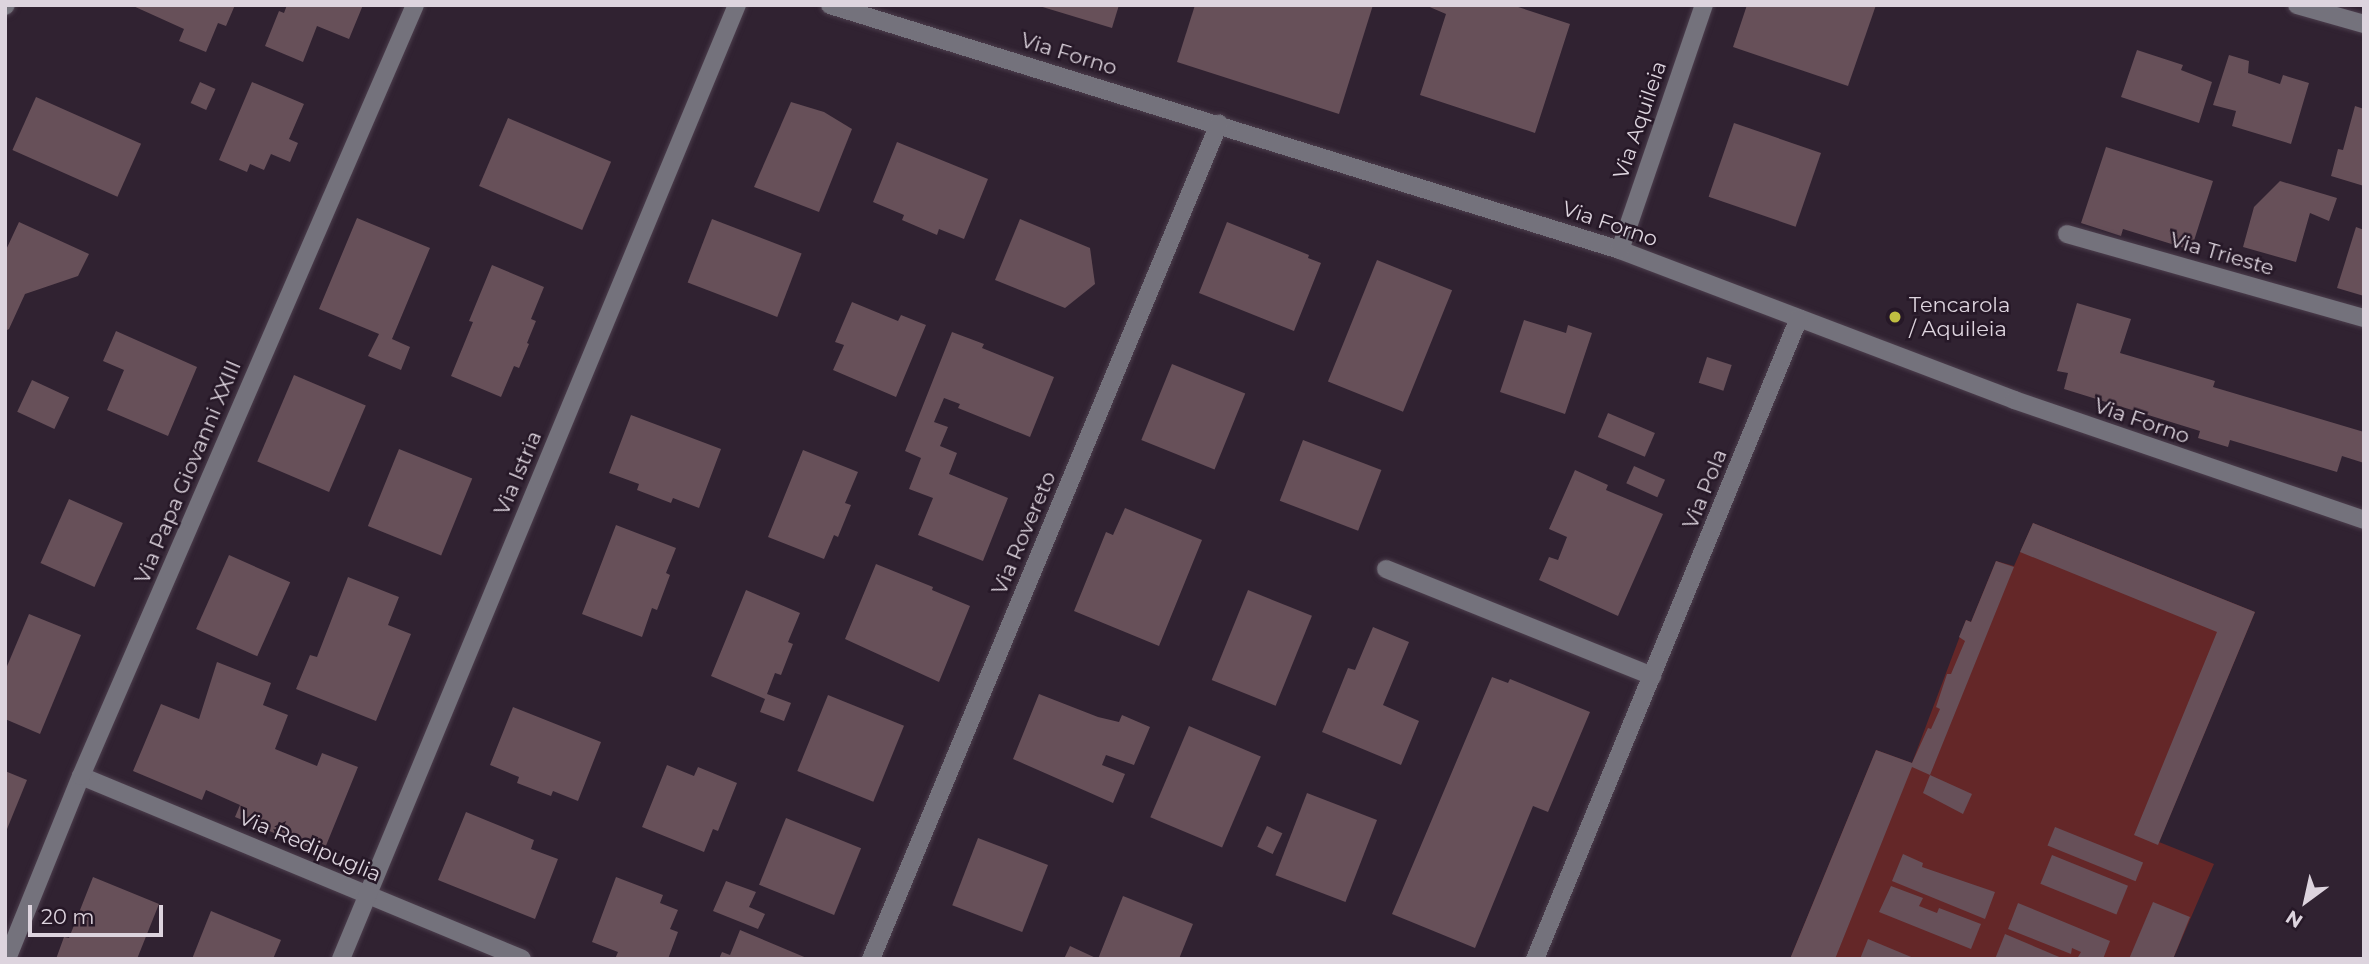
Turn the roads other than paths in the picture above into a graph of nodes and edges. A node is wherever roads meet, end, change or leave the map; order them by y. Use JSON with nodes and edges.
{"nodes":[{"id":1,"x":415,"y":5,"type":"edge"},
{"id":2,"x":737,"y":5,"type":"edge"},
{"id":3,"x":830,"y":5,"type":"edge"},
{"id":4,"x":1704,"y":5,"type":"edge"},
{"id":5,"x":2297,"y":5,"type":"edge"},
{"id":6,"x":2364,"y":24,"type":"edge"},
{"id":7,"x":1219,"y":124,"type":"junction"},
{"id":8,"x":2067,"y":234,"type":"dead end"},
{"id":9,"x":1620,"y":250,"type":"junction"},
{"id":10,"x":1800,"y":318,"type":"junction"},
{"id":11,"x":2364,"y":318,"type":"edge"},
{"id":12,"x":2364,"y":520,"type":"edge"},
{"id":13,"x":1386,"y":569,"type":"dead end"},
{"id":14,"x":1652,"y":676,"type":"junction"},
{"id":15,"x":81,"y":776,"type":"junction"},
{"id":16,"x":367,"y":895,"type":"junction"},
{"id":17,"x":7,"y":959,"type":"edge"},
{"id":18,"x":341,"y":959,"type":"edge"},
{"id":19,"x":522,"y":959,"type":"edge"},
{"id":20,"x":871,"y":959,"type":"edge"},
{"id":21,"x":1535,"y":959,"type":"edge"}],
"edges":[{"from":1,"to":15,"type":"street","name":"Via Papa Giovanni XXIII"},
{"from":2,"to":16,"type":"street","name":"Via Istria"},
{"from":3,"to":7,"type":"street","name":"Via Forno"},
{"from":4,"to":9,"type":"street","name":"Via Aquileia"},
{"from":5,"to":6,"type":"street"},
{"from":7,"to":9,"type":"street","name":"Via Forno"},
{"from":7,"to":20,"type":"street","name":"Via Rovereto"},
{"from":8,"to":11,"type":"street","name":"Via Trieste"},
{"from":9,"to":10,"type":"street","name":"Via Forno"},
{"from":10,"to":12,"type":"street","name":"Via Forno"},
{"from":10,"to":14,"type":"street","name":"Via Pola"},
{"from":13,"to":14,"type":"street"},
{"from":14,"to":21,"type":"street","name":"Via Pola"},
{"from":15,"to":16,"type":"street","name":"Via Redipuglia"},
{"from":15,"to":17,"type":"street","name":"Via Papa Giovanni XXIII"},
{"from":16,"to":18,"type":"street","name":"Via Istria"},
{"from":16,"to":19,"type":"street","name":"Via Redipuglia"}]}
